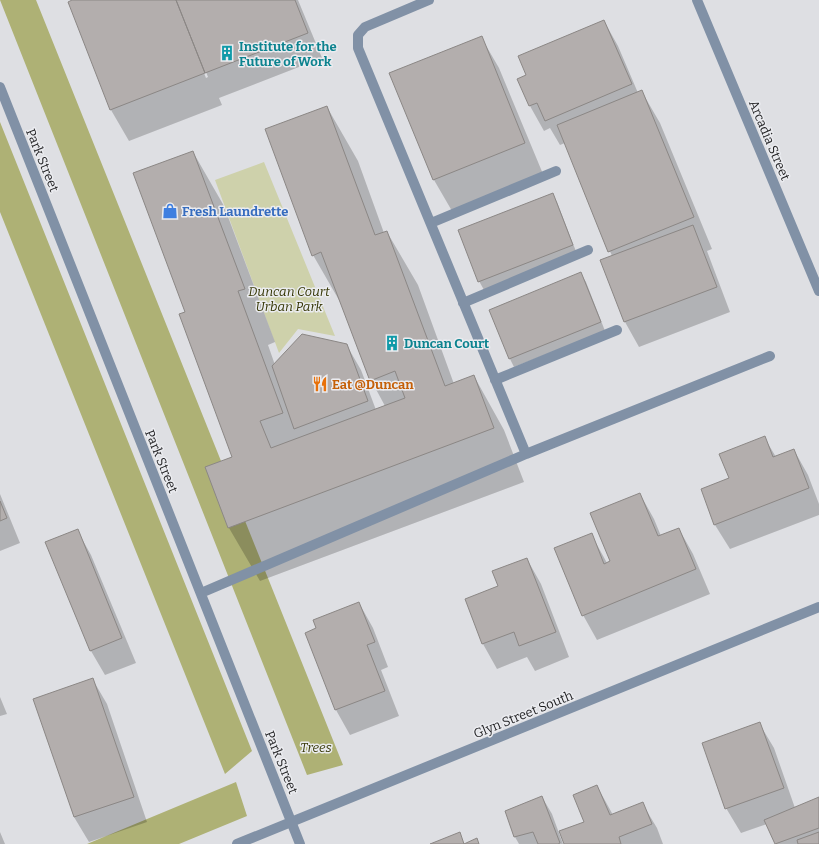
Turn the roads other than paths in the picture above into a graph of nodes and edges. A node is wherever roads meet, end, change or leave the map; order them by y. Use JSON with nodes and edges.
{"nodes":[{"id":1,"x":429,"y":0,"type":"edge"},
{"id":2,"x":697,"y":0,"type":"edge"},
{"id":3,"x":0,"y":87,"type":"edge"},
{"id":4,"x":556,"y":172,"type":"dead end"},
{"id":5,"x":431,"y":223,"type":"junction"},
{"id":6,"x":588,"y":250,"type":"dead end"},
{"id":7,"x":819,"y":291,"type":"edge"},
{"id":8,"x":463,"y":303,"type":"junction"},
{"id":9,"x":617,"y":330,"type":"dead end"},
{"id":10,"x":770,"y":356,"type":"dead end"},
{"id":11,"x":495,"y":380,"type":"junction"},
{"id":12,"x":526,"y":454,"type":"junction"},
{"id":13,"x":201,"y":594,"type":"junction"},
{"id":14,"x":819,"y":607,"type":"edge"},
{"id":15,"x":291,"y":822,"type":"junction"},
{"id":16,"x":237,"y":844,"type":"edge"},
{"id":17,"x":300,"y":844,"type":"edge"}],
"edges":[{"from":1,"to":5,"type":"street"},
{"from":2,"to":7,"type":"street","name":"Arcadia Street"},
{"from":3,"to":13,"type":"street","name":"Park Street"},
{"from":4,"to":5,"type":"street"},
{"from":5,"to":8,"type":"street"},
{"from":6,"to":8,"type":"street"},
{"from":8,"to":11,"type":"street"},
{"from":9,"to":11,"type":"street"},
{"from":10,"to":12,"type":"street"},
{"from":11,"to":12,"type":"street"},
{"from":12,"to":13,"type":"street"},
{"from":13,"to":15,"type":"street","name":"Park Street"},
{"from":14,"to":15,"type":"street","name":"Glyn Street South"},
{"from":15,"to":16,"type":"street","name":"Glyn Street South"},
{"from":15,"to":17,"type":"street","name":"Park Street"}]}
